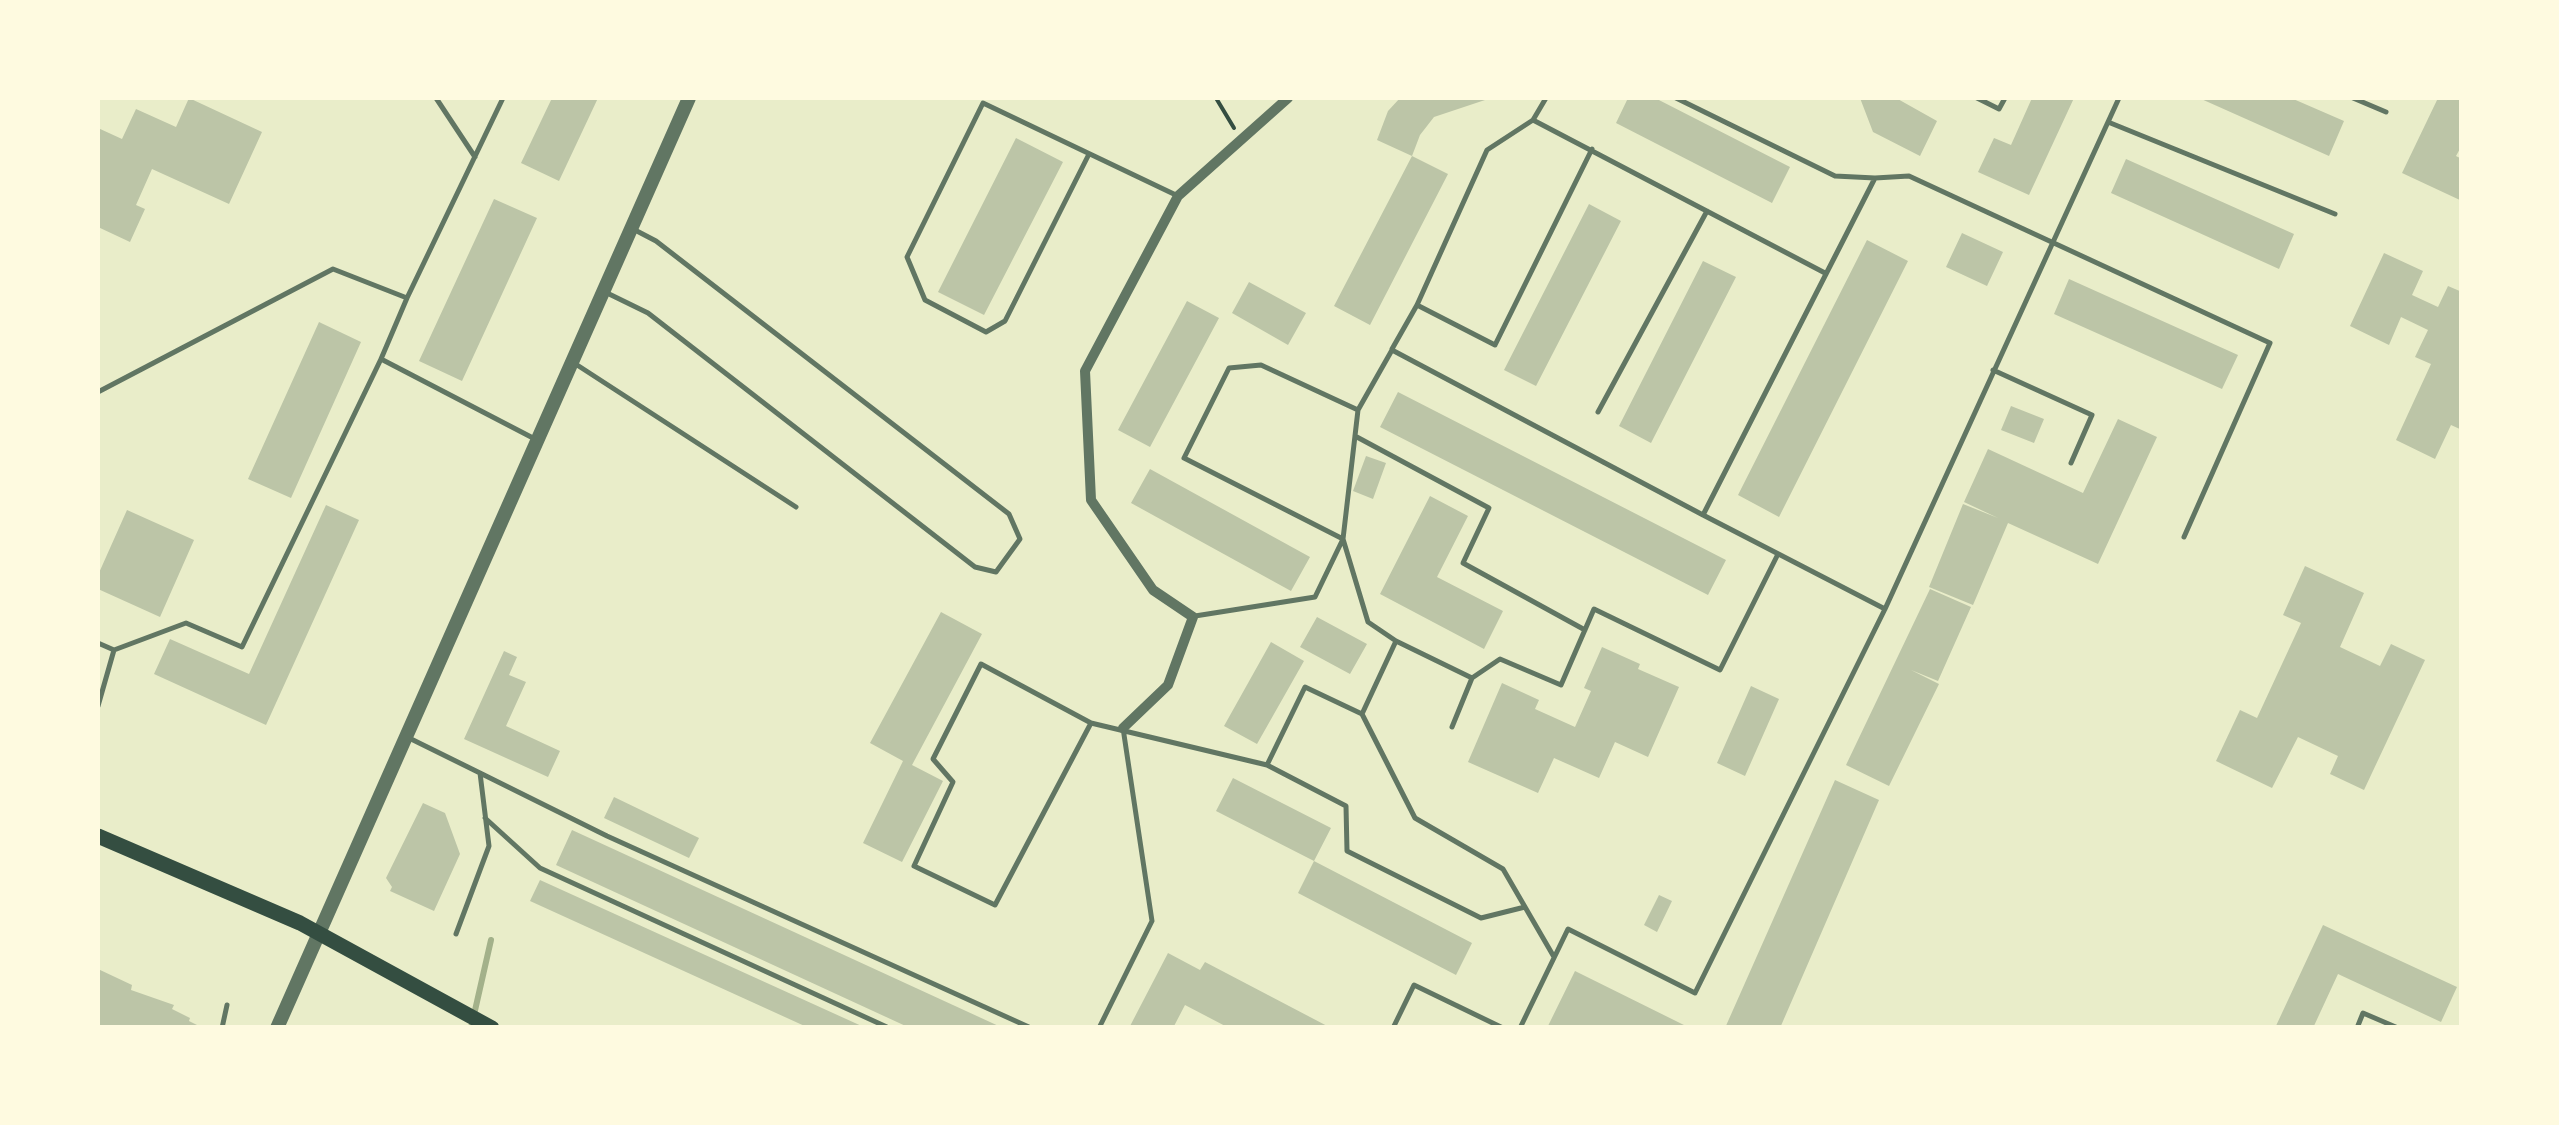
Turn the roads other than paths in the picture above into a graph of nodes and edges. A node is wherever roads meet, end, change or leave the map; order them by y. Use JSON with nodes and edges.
{"nodes":[{"id":1,"x":434,"y":98,"type":"edge"},
{"id":2,"x":504,"y":98,"type":"edge"},
{"id":3,"x":689,"y":98,"type":"edge"},
{"id":4,"x":1288,"y":98,"type":"edge"},
{"id":5,"x":1546,"y":98,"type":"edge"},
{"id":6,"x":1676,"y":98,"type":"edge"},
{"id":7,"x":1977,"y":98,"type":"edge"},
{"id":8,"x":2005,"y":98,"type":"edge"},
{"id":9,"x":2119,"y":98,"type":"edge"},
{"id":10,"x":2354,"y":98,"type":"edge"},
{"id":11,"x":2386,"y":112,"type":"dead end"},
{"id":12,"x":1533,"y":120,"type":"junction"},
{"id":13,"x":2108,"y":122,"type":"junction"},
{"id":14,"x":1592,"y":149,"type":"junction"},
{"id":15,"x":1089,"y":154,"type":"junction"},
{"id":16,"x":475,"y":157,"type":"junction"},
{"id":17,"x":1875,"y":178,"type":"junction"},
{"id":18,"x":1178,"y":196,"type":"junction"},
{"id":19,"x":1707,"y":211,"type":"junction"},
{"id":20,"x":2335,"y":214,"type":"dead end"},
{"id":21,"x":631,"y":228,"type":"junction"},
{"id":22,"x":2051,"y":242,"type":"junction"},
{"id":23,"x":1825,"y":272,"type":"junction"},
{"id":24,"x":602,"y":291,"type":"junction"},
{"id":25,"x":407,"y":298,"type":"junction"},
{"id":26,"x":1417,"y":305,"type":"junction"},
{"id":27,"x":1392,"y":350,"type":"junction"},
{"id":28,"x":381,"y":359,"type":"junction"},
{"id":29,"x":571,"y":362,"type":"junction"},
{"id":30,"x":1993,"y":370,"type":"junction"},
{"id":31,"x":98,"y":392,"type":"edge"},
{"id":32,"x":1358,"y":410,"type":"junction"},
{"id":33,"x":1598,"y":412,"type":"dead end"},
{"id":34,"x":1355,"y":436,"type":"junction"},
{"id":35,"x":536,"y":440,"type":"junction"},
{"id":36,"x":2071,"y":464,"type":"dead end"},
{"id":37,"x":796,"y":507,"type":"dead end"},
{"id":38,"x":1703,"y":515,"type":"junction"},
{"id":39,"x":2184,"y":537,"type":"dead end"},
{"id":40,"x":1343,"y":539,"type":"junction"},
{"id":41,"x":1778,"y":554,"type":"junction"},
{"id":42,"x":1885,"y":609,"type":"junction"},
{"id":43,"x":1193,"y":617,"type":"junction"},
{"id":44,"x":1585,"y":630,"type":"junction"},
{"id":45,"x":1396,"y":641,"type":"junction"},
{"id":46,"x":98,"y":643,"type":"edge"},
{"id":47,"x":114,"y":650,"type":"junction"},
{"id":48,"x":1472,"y":678,"type":"junction"},
{"id":49,"x":98,"y":706,"type":"edge"},
{"id":50,"x":1362,"y":714,"type":"junction"},
{"id":51,"x":1091,"y":723,"type":"junction"},
{"id":52,"x":1122,"y":728,"type":"junction"},
{"id":53,"x":1452,"y":728,"type":"dead end"},
{"id":54,"x":405,"y":736,"type":"junction"},
{"id":55,"x":1266,"y":765,"type":"junction"},
{"id":56,"x":480,"y":773,"type":"junction"},
{"id":57,"x":485,"y":818,"type":"junction"},
{"id":58,"x":98,"y":836,"type":"edge"},
{"id":59,"x":1525,"y":907,"type":"junction"},
{"id":60,"x":319,"y":932,"type":"junction"},
{"id":61,"x":456,"y":934,"type":"dead end"},
{"id":62,"x":1554,"y":957,"type":"junction"},
{"id":63,"x":227,"y":1004,"type":"dead end"},
{"id":64,"x":222,"y":1028,"type":"edge"},
{"id":65,"x":276,"y":1028,"type":"edge"},
{"id":66,"x":492,"y":1028,"type":"edge"},
{"id":67,"x":889,"y":1028,"type":"edge"},
{"id":68,"x":1031,"y":1028,"type":"edge"},
{"id":69,"x":1099,"y":1028,"type":"edge"},
{"id":70,"x":1393,"y":1028,"type":"edge"},
{"id":71,"x":1504,"y":1028,"type":"edge"},
{"id":72,"x":1520,"y":1028,"type":"edge"},
{"id":73,"x":2357,"y":1028,"type":"edge"},
{"id":74,"x":2398,"y":1028,"type":"edge"}],
"edges":[{"from":1,"to":16,"type":"lane"},
{"from":2,"to":16,"type":"lane"},
{"from":3,"to":21,"type":"street"},
{"from":4,"to":18,"type":"street"},
{"from":5,"to":12,"type":"lane"},
{"from":6,"to":17,"type":"lane"},
{"from":7,"to":8,"type":"lane"},
{"from":9,"to":13,"type":"lane"},
{"from":10,"to":11,"type":"lane"},
{"from":12,"to":14,"type":"lane"},
{"from":12,"to":26,"type":"lane"},
{"from":13,"to":20,"type":"lane"},
{"from":13,"to":22,"type":"lane"},
{"from":14,"to":19,"type":"lane"},
{"from":14,"to":26,"type":"lane"},
{"from":15,"to":15,"type":"lane"},
{"from":15,"to":18,"type":"lane"},
{"from":16,"to":25,"type":"lane"},
{"from":17,"to":22,"type":"lane"},
{"from":17,"to":23,"type":"lane"},
{"from":18,"to":43,"type":"street"},
{"from":19,"to":23,"type":"lane"},
{"from":19,"to":33,"type":"lane"},
{"from":21,"to":24,"type":"street"},
{"from":21,"to":24,"type":"lane"},
{"from":22,"to":30,"type":"lane"},
{"from":22,"to":39,"type":"lane"},
{"from":23,"to":38,"type":"lane"},
{"from":24,"to":29,"type":"street"},
{"from":25,"to":28,"type":"lane"},
{"from":25,"to":31,"type":"lane"},
{"from":26,"to":27,"type":"lane"},
{"from":27,"to":32,"type":"lane"},
{"from":27,"to":38,"type":"lane"},
{"from":28,"to":35,"type":"lane"},
{"from":28,"to":47,"type":"lane"},
{"from":29,"to":35,"type":"street"},
{"from":29,"to":37,"type":"lane"},
{"from":30,"to":36,"type":"lane"},
{"from":30,"to":42,"type":"lane"},
{"from":32,"to":34,"type":"lane"},
{"from":32,"to":40,"type":"lane"},
{"from":34,"to":40,"type":"lane"},
{"from":34,"to":44,"type":"lane"},
{"from":35,"to":54,"type":"street"},
{"from":38,"to":41,"type":"lane"},
{"from":40,"to":43,"type":"lane"},
{"from":40,"to":45,"type":"lane"},
{"from":41,"to":42,"type":"lane"},
{"from":41,"to":44,"type":"lane"},
{"from":42,"to":62,"type":"lane"},
{"from":43,"to":52,"type":"street"},
{"from":44,"to":48,"type":"lane"},
{"from":45,"to":48,"type":"lane"},
{"from":45,"to":50,"type":"lane"},
{"from":46,"to":47,"type":"lane"},
{"from":47,"to":49,"type":"lane"},
{"from":48,"to":53,"type":"lane"},
{"from":50,"to":55,"type":"lane"},
{"from":50,"to":59,"type":"lane"},
{"from":51,"to":51,"type":"lane"},
{"from":51,"to":52,"type":"lane"},
{"from":52,"to":55,"type":"lane"},
{"from":52,"to":69,"type":"lane"},
{"from":54,"to":56,"type":"lane"},
{"from":54,"to":60,"type":"street"},
{"from":55,"to":59,"type":"lane"},
{"from":56,"to":57,"type":"lane"},
{"from":56,"to":68,"type":"lane"},
{"from":57,"to":61,"type":"lane"},
{"from":57,"to":67,"type":"lane"},
{"from":58,"to":60,"type":"main road"},
{"from":59,"to":62,"type":"lane"},
{"from":60,"to":65,"type":"street"},
{"from":60,"to":66,"type":"main road"},
{"from":62,"to":72,"type":"lane"},
{"from":63,"to":64,"type":"lane"},
{"from":70,"to":71,"type":"lane"},
{"from":73,"to":74,"type":"lane"}]}
